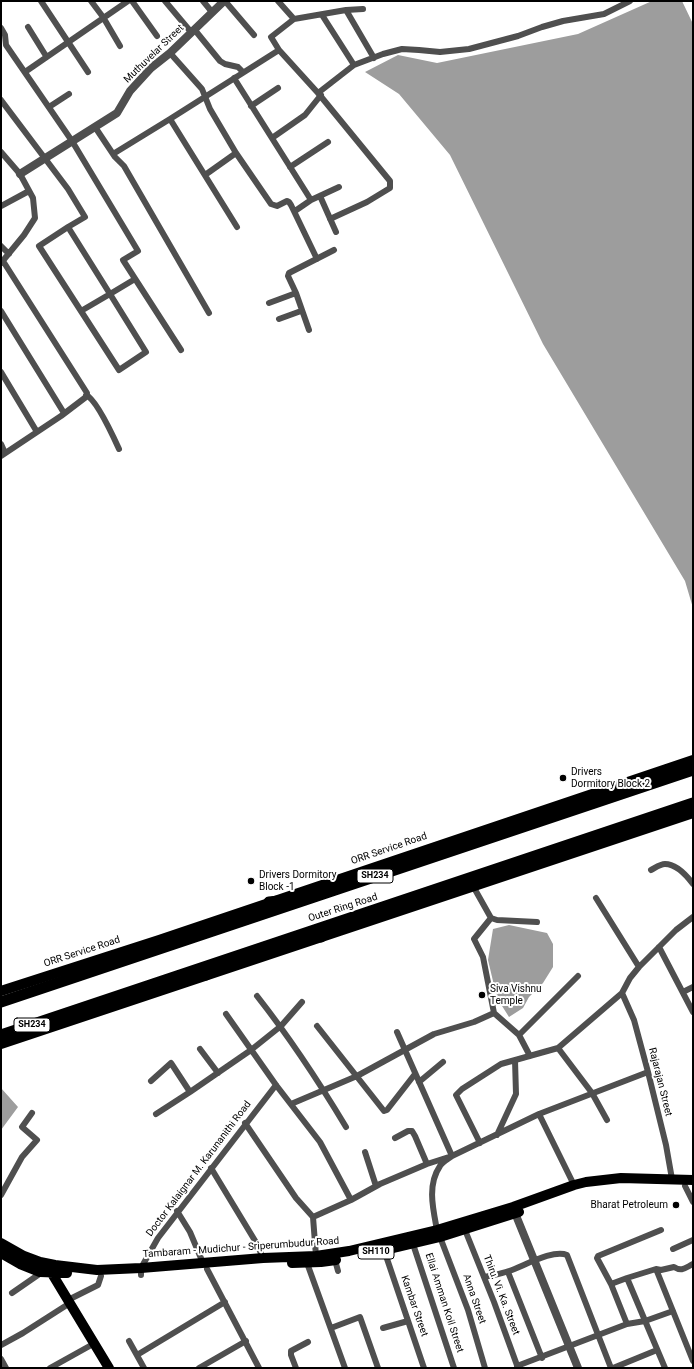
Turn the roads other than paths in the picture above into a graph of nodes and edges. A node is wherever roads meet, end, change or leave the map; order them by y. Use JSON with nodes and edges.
{"nodes":[{"id":1,"x":41,"y":1,"type":"edge"},
{"id":2,"x":91,"y":1,"type":"edge"},
{"id":3,"x":128,"y":1,"type":"edge"},
{"id":4,"x":132,"y":1,"type":"edge"},
{"id":5,"x":165,"y":1,"type":"edge"},
{"id":6,"x":203,"y":1,"type":"edge"},
{"id":7,"x":225,"y":1,"type":"edge"},
{"id":8,"x":278,"y":1,"type":"edge"},
{"id":9,"x":630,"y":1,"type":"edge"},
{"id":10,"x":363,"y":9,"type":"dead end"},
{"id":11,"x":346,"y":10,"type":"junction"},
{"id":12,"x":212,"y":12,"type":"junction"},
{"id":13,"x":322,"y":15,"type":"junction"},
{"id":14,"x":103,"y":18,"type":"junction"},
{"id":15,"x":294,"y":19,"type":"junction"},
{"id":16,"x":28,"y":27,"type":"dead end"},
{"id":17,"x":1,"y":28,"type":"edge"},
{"id":18,"x":193,"y":30,"type":"junction"},
{"id":19,"x":254,"y":35,"type":"dead end"},
{"id":20,"x":157,"y":36,"type":"dead end"},
{"id":21,"x":68,"y":41,"type":"junction"},
{"id":22,"x":120,"y":46,"type":"dead end"},
{"id":23,"x":279,"y":50,"type":"junction"},
{"id":24,"x":170,"y":52,"type":"junction"},
{"id":25,"x":46,"y":56,"type":"junction"},
{"id":26,"x":374,"y":58,"type":"junction"},
{"id":27,"x":354,"y":65,"type":"junction"},
{"id":28,"x":25,"y":72,"type":"junction"},
{"id":29,"x":88,"y":72,"type":"dead end"},
{"id":30,"x":243,"y":72,"type":"junction"},
{"id":31,"x":234,"y":78,"type":"junction"},
{"id":32,"x":278,"y":88,"type":"dead end"},
{"id":33,"x":69,"y":94,"type":"dead end"},
{"id":34,"x":320,"y":94,"type":"junction"},
{"id":35,"x":204,"y":97,"type":"junction"},
{"id":36,"x":1,"y":100,"type":"edge"},
{"id":37,"x":251,"y":106,"type":"junction"},
{"id":38,"x":49,"y":107,"type":"junction"},
{"id":39,"x":170,"y":119,"type":"junction"},
{"id":40,"x":95,"y":127,"type":"junction"},
{"id":41,"x":272,"y":138,"type":"junction"},
{"id":42,"x":72,"y":141,"type":"junction"},
{"id":43,"x":328,"y":142,"type":"dead end"},
{"id":44,"x":1,"y":152,"type":"edge"},
{"id":45,"x":113,"y":154,"type":"junction"},
{"id":46,"x":236,"y":154,"type":"junction"},
{"id":47,"x":45,"y":159,"type":"junction"},
{"id":48,"x":290,"y":167,"type":"junction"},
{"id":49,"x":20,"y":174,"type":"junction"},
{"id":50,"x":205,"y":175,"type":"junction"},
{"id":51,"x":339,"y":187,"type":"dead end"},
{"id":52,"x":29,"y":191,"type":"junction"},
{"id":53,"x":320,"y":196,"type":"junction"},
{"id":54,"x":311,"y":200,"type":"junction"},
{"id":55,"x":1,"y":206,"type":"edge"},
{"id":56,"x":295,"y":211,"type":"junction"},
{"id":57,"x":330,"y":219,"type":"junction"},
{"id":58,"x":68,"y":227,"type":"junction"},
{"id":59,"x":237,"y":227,"type":"dead end"},
{"id":60,"x":336,"y":232,"type":"dead end"},
{"id":61,"x":1,"y":246,"type":"edge"},
{"id":62,"x":334,"y":250,"type":"dead end"},
{"id":63,"x":9,"y":254,"type":"junction"},
{"id":64,"x":317,"y":258,"type":"junction"},
{"id":65,"x":2,"y":262,"type":"edge"},
{"id":66,"x":135,"y":279,"type":"junction"},
{"id":67,"x":296,"y":293,"type":"junction"},
{"id":68,"x":110,"y":294,"type":"junction"},
{"id":69,"x":269,"y":303,"type":"dead end"},
{"id":70,"x":1,"y":311,"type":"edge"},
{"id":71,"x":81,"y":311,"type":"junction"},
{"id":72,"x":302,"y":311,"type":"junction"},
{"id":73,"x":209,"y":313,"type":"dead end"},
{"id":74,"x":279,"y":319,"type":"dead end"},
{"id":75,"x":309,"y":330,"type":"dead end"},
{"id":76,"x":181,"y":350,"type":"dead end"},
{"id":77,"x":1,"y":372,"type":"edge"},
{"id":78,"x":86,"y":395,"type":"junction"},
{"id":79,"x":64,"y":413,"type":"junction"},
{"id":80,"x":37,"y":432,"type":"junction"},
{"id":81,"x":1,"y":444,"type":"edge"},
{"id":82,"x":119,"y":449,"type":"dead end"},
{"id":83,"x":3,"y":454,"type":"edge"},
{"id":84,"x":693,"y":760,"type":"edge"},
{"id":85,"x":693,"y":770,"type":"edge"},
{"id":86,"x":693,"y":803,"type":"edge"},
{"id":87,"x":693,"y":813,"type":"edge"},
{"id":88,"x":651,"y":870,"type":"dead end"},
{"id":89,"x":693,"y":884,"type":"edge"},
{"id":90,"x":474,"y":886,"type":"junction"},
{"id":91,"x":596,"y":898,"type":"dead end"},
{"id":92,"x":306,"y":899,"type":"junction"},
{"id":93,"x":269,"y":902,"type":"junction"},
{"id":94,"x":693,"y":916,"type":"edge"},
{"id":95,"x":491,"y":918,"type":"junction"},
{"id":96,"x":347,"y":919,"type":"junction"},
{"id":97,"x":537,"y":922,"type":"dead end"},
{"id":98,"x":321,"y":937,"type":"junction"},
{"id":99,"x":159,"y":940,"type":"junction"},
{"id":100,"x":660,"y":947,"type":"junction"},
{"id":101,"x":130,"y":958,"type":"junction"},
{"id":102,"x":639,"y":967,"type":"junction"},
{"id":103,"x":206,"y":975,"type":"junction"},
{"id":104,"x":175,"y":976,"type":"junction"},
{"id":105,"x":578,"y":976,"type":"dead end"},
{"id":106,"x":693,"y":987,"type":"edge"},
{"id":107,"x":1,"y":991,"type":"edge"},
{"id":108,"x":622,"y":992,"type":"junction"},
{"id":109,"x":684,"y":992,"type":"junction"},
{"id":110,"x":258,"y":996,"type":"dead end"},
{"id":111,"x":1,"y":1002,"type":"edge"},
{"id":112,"x":302,"y":1002,"type":"dead end"},
{"id":113,"x":693,"y":1012,"type":"edge"},
{"id":114,"x":494,"y":1013,"type":"junction"},
{"id":115,"x":226,"y":1014,"type":"dead end"},
{"id":116,"x":281,"y":1026,"type":"junction"},
{"id":117,"x":317,"y":1026,"type":"dead end"},
{"id":118,"x":397,"y":1032,"type":"dead end"},
{"id":119,"x":1,"y":1035,"type":"edge"},
{"id":120,"x":519,"y":1035,"type":"junction"},
{"id":121,"x":1,"y":1044,"type":"edge"},
{"id":122,"x":558,"y":1048,"type":"junction"},
{"id":123,"x":200,"y":1049,"type":"dead end"},
{"id":124,"x":251,"y":1050,"type":"junction"},
{"id":125,"x":405,"y":1050,"type":"junction"},
{"id":126,"x":530,"y":1056,"type":"junction"},
{"id":127,"x":515,"y":1060,"type":"junction"},
{"id":128,"x":443,"y":1062,"type":"dead end"},
{"id":129,"x":648,"y":1072,"type":"junction"},
{"id":130,"x":218,"y":1073,"type":"junction"},
{"id":131,"x":415,"y":1074,"type":"junction"},
{"id":132,"x":357,"y":1076,"type":"junction"},
{"id":133,"x":151,"y":1080,"type":"dead end"},
{"id":134,"x":419,"y":1082,"type":"junction"},
{"id":135,"x":276,"y":1085,"type":"junction"},
{"id":136,"x":324,"y":1090,"type":"junction"},
{"id":137,"x":190,"y":1092,"type":"junction"},
{"id":138,"x":592,"y":1093,"type":"junction"},
{"id":139,"x":291,"y":1104,"type":"junction"},
{"id":140,"x":32,"y":1113,"type":"dead end"},
{"id":141,"x":156,"y":1114,"type":"dead end"},
{"id":142,"x":540,"y":1114,"type":"junction"},
{"id":143,"x":607,"y":1120,"type":"dead end"},
{"id":144,"x":246,"y":1123,"type":"junction"},
{"id":145,"x":346,"y":1127,"type":"dead end"},
{"id":146,"x":498,"y":1135,"type":"junction"},
{"id":147,"x":396,"y":1138,"type":"dead end"},
{"id":148,"x":480,"y":1143,"type":"junction"},
{"id":149,"x":365,"y":1152,"type":"dead end"},
{"id":150,"x":452,"y":1156,"type":"junction"},
{"id":151,"x":428,"y":1164,"type":"junction"},
{"id":152,"x":210,"y":1168,"type":"junction"},
{"id":153,"x":672,"y":1182,"type":"junction"},
{"id":154,"x":689,"y":1183,"type":"edge"},
{"id":155,"x":574,"y":1185,"type":"junction"},
{"id":156,"x":376,"y":1186,"type":"junction"},
{"id":157,"x":1,"y":1195,"type":"edge"},
{"id":158,"x":351,"y":1200,"type":"junction"},
{"id":159,"x":693,"y":1202,"type":"edge"},
{"id":160,"x":177,"y":1211,"type":"junction"},
{"id":161,"x":515,"y":1213,"type":"junction"},
{"id":162,"x":313,"y":1217,"type":"junction"},
{"id":163,"x":465,"y":1230,"type":"junction"},
{"id":164,"x":661,"y":1230,"type":"dead end"},
{"id":165,"x":438,"y":1234,"type":"junction"},
{"id":166,"x":693,"y":1240,"type":"edge"},
{"id":167,"x":1,"y":1243,"type":"edge"},
{"id":168,"x":413,"y":1244,"type":"junction"},
{"id":169,"x":673,"y":1249,"type":"dead end"},
{"id":170,"x":384,"y":1250,"type":"junction"},
{"id":171,"x":1,"y":1253,"type":"edge"},
{"id":172,"x":316,"y":1256,"type":"junction"},
{"id":173,"x":263,"y":1258,"type":"junction"},
{"id":174,"x":335,"y":1260,"type":"junction"},
{"id":175,"x":535,"y":1261,"type":"junction"},
{"id":176,"x":307,"y":1263,"type":"junction"},
{"id":177,"x":693,"y":1264,"type":"edge"},
{"id":178,"x":205,"y":1266,"type":"junction"},
{"id":179,"x":53,"y":1269,"type":"junction"},
{"id":180,"x":656,"y":1269,"type":"junction"},
{"id":181,"x":141,"y":1271,"type":"junction"},
{"id":182,"x":338,"y":1271,"type":"dead end"},
{"id":183,"x":40,"y":1272,"type":"junction"},
{"id":184,"x":508,"y":1272,"type":"junction"},
{"id":185,"x":101,"y":1276,"type":"junction"},
{"id":186,"x":484,"y":1277,"type":"junction"},
{"id":187,"x":627,"y":1278,"type":"junction"},
{"id":188,"x":611,"y":1284,"type":"junction"},
{"id":189,"x":12,"y":1293,"type":"dead end"},
{"id":190,"x":69,"y":1302,"type":"junction"},
{"id":191,"x":225,"y":1302,"type":"junction"},
{"id":192,"x":673,"y":1312,"type":"junction"},
{"id":193,"x":408,"y":1321,"type":"junction"},
{"id":194,"x":645,"y":1321,"type":"junction"},
{"id":195,"x":628,"y":1324,"type":"junction"},
{"id":196,"x":331,"y":1328,"type":"junction"},
{"id":197,"x":383,"y":1328,"type":"dead end"},
{"id":198,"x":598,"y":1336,"type":"junction"},
{"id":199,"x":246,"y":1340,"type":"junction"},
{"id":200,"x":128,"y":1341,"type":"dead end"},
{"id":201,"x":308,"y":1342,"type":"dead end"},
{"id":202,"x":95,"y":1343,"type":"junction"},
{"id":203,"x":1,"y":1345,"type":"edge"},
{"id":204,"x":570,"y":1346,"type":"junction"},
{"id":205,"x":658,"y":1350,"type":"junction"},
{"id":206,"x":136,"y":1355,"type":"junction"},
{"id":207,"x":542,"y":1358,"type":"junction"},
{"id":208,"x":1,"y":1359,"type":"edge"},
{"id":209,"x":693,"y":1361,"type":"edge"},
{"id":210,"x":517,"y":1367,"type":"edge"},
{"id":211,"x":6,"y":1368,"type":"edge"},
{"id":212,"x":50,"y":1368,"type":"edge"},
{"id":213,"x":109,"y":1368,"type":"edge"},
{"id":214,"x":144,"y":1368,"type":"edge"},
{"id":215,"x":199,"y":1368,"type":"edge"},
{"id":216,"x":259,"y":1368,"type":"edge"},
{"id":217,"x":296,"y":1368,"type":"edge"},
{"id":218,"x":345,"y":1368,"type":"edge"},
{"id":219,"x":378,"y":1368,"type":"edge"},
{"id":220,"x":424,"y":1368,"type":"edge"},
{"id":221,"x":454,"y":1368,"type":"edge"},
{"id":222,"x":485,"y":1368,"type":"edge"},
{"id":223,"x":578,"y":1368,"type":"edge"},
{"id":224,"x":612,"y":1368,"type":"edge"},
{"id":225,"x":665,"y":1368,"type":"edge"}],
"edges":[{"from":1,"to":21,"type":"street"},
{"from":2,"to":14,"type":"street"},
{"from":3,"to":14,"type":"street"},
{"from":4,"to":20,"type":"street"},
{"from":5,"to":18,"type":"street"},
{"from":6,"to":12,"type":"street"},
{"from":7,"to":12,"type":"street","name":"Muthuvelar Street"},
{"from":7,"to":19,"type":"street"},
{"from":8,"to":15,"type":"street"},
{"from":9,"to":26,"type":"street"},
{"from":10,"to":11,"type":"street"},
{"from":11,"to":13,"type":"street"},
{"from":11,"to":26,"type":"street"},
{"from":12,"to":18,"type":"street","name":"Muthuvelar Street"},
{"from":13,"to":15,"type":"street"},
{"from":13,"to":27,"type":"street"},
{"from":14,"to":21,"type":"street"},
{"from":14,"to":22,"type":"street"},
{"from":15,"to":23,"type":"street"},
{"from":16,"to":25,"type":"street"},
{"from":17,"to":28,"type":"street"},
{"from":18,"to":24,"type":"street","name":"Muthuvelar Street"},
{"from":18,"to":30,"type":"street"},
{"from":21,"to":25,"type":"street"},
{"from":21,"to":29,"type":"street"},
{"from":23,"to":30,"type":"street"},
{"from":23,"to":34,"type":"street"},
{"from":24,"to":35,"type":"street"},
{"from":24,"to":40,"type":"street","name":"Muthuvelar Street"},
{"from":25,"to":28,"type":"street"},
{"from":26,"to":27,"type":"street"},
{"from":27,"to":34,"type":"street"},
{"from":28,"to":38,"type":"street"},
{"from":30,"to":31,"type":"street"},
{"from":31,"to":35,"type":"street"},
{"from":31,"to":37,"type":"street"},
{"from":32,"to":37,"type":"street"},
{"from":33,"to":38,"type":"street"},
{"from":34,"to":41,"type":"street"},
{"from":34,"to":57,"type":"street"},
{"from":35,"to":39,"type":"street"},
{"from":35,"to":46,"type":"street"},
{"from":36,"to":47,"type":"street"},
{"from":37,"to":41,"type":"street"},
{"from":38,"to":42,"type":"street"},
{"from":39,"to":45,"type":"street"},
{"from":39,"to":50,"type":"street"},
{"from":40,"to":42,"type":"street","name":"Muthuvelar Street"},
{"from":40,"to":45,"type":"street"},
{"from":41,"to":48,"type":"street"},
{"from":42,"to":47,"type":"street","name":"Muthuvelar Street"},
{"from":42,"to":66,"type":"street"},
{"from":43,"to":48,"type":"street"},
{"from":44,"to":49,"type":"street"},
{"from":45,"to":73,"type":"street"},
{"from":46,"to":50,"type":"street"},
{"from":46,"to":56,"type":"street"},
{"from":47,"to":49,"type":"street","name":"Muthuvelar Street"},
{"from":47,"to":58,"type":"street"},
{"from":48,"to":54,"type":"street"},
{"from":49,"to":52,"type":"street"},
{"from":50,"to":59,"type":"street"},
{"from":51,"to":53,"type":"street"},
{"from":52,"to":55,"type":"street"},
{"from":52,"to":63,"type":"street"},
{"from":53,"to":54,"type":"street"},
{"from":53,"to":57,"type":"street"},
{"from":54,"to":56,"type":"street"},
{"from":56,"to":64,"type":"street"},
{"from":57,"to":60,"type":"street"},
{"from":58,"to":68,"type":"street"},
{"from":58,"to":71,"type":"street"},
{"from":61,"to":63,"type":"street"},
{"from":62,"to":64,"type":"street"},
{"from":63,"to":65,"type":"street"},
{"from":64,"to":67,"type":"street"},
{"from":65,"to":78,"type":"street"},
{"from":66,"to":68,"type":"street"},
{"from":66,"to":76,"type":"street"},
{"from":67,"to":69,"type":"street"},
{"from":67,"to":72,"type":"street"},
{"from":68,"to":71,"type":"street"},
{"from":68,"to":71,"type":"street"},
{"from":70,"to":79,"type":"street"},
{"from":72,"to":74,"type":"street"},
{"from":72,"to":75,"type":"street"},
{"from":77,"to":80,"type":"street"},
{"from":78,"to":79,"type":"street"},
{"from":78,"to":82,"type":"street"},
{"from":79,"to":80,"type":"street"},
{"from":80,"to":83,"type":"street"},
{"from":81,"to":83,"type":"street"},
{"from":84,"to":93,"type":"main road","name":"ORR Service Road"},
{"from":85,"to":92,"type":"highway","name":"Outer Ring Road","number":"SH234"},
{"from":86,"to":96,"type":"highway","name":"Outer Ring Road","number":"SH234"},
{"from":87,"to":90,"type":"main road"},
{"from":88,"to":89,"type":"street"},
{"from":90,"to":95,"type":"street"},
{"from":90,"to":98,"type":"main road"},
{"from":91,"to":102,"type":"street"},
{"from":92,"to":93,"type":"highway"},
{"from":92,"to":101,"type":"highway","name":"Outer Ring Road","number":"SH234"},
{"from":93,"to":99,"type":"main road","name":"ORR Service Road"},
{"from":94,"to":100,"type":"street"},
{"from":95,"to":97,"type":"street"},
{"from":95,"to":114,"type":"street"},
{"from":96,"to":98,"type":"highway"},
{"from":96,"to":104,"type":"highway","name":"Outer Ring Road","number":"SH234"},
{"from":98,"to":103,"type":"main road"},
{"from":99,"to":101,"type":"highway"},
{"from":99,"to":107,"type":"main road","name":"ORR Service Road"},
{"from":100,"to":102,"type":"street"},
{"from":100,"to":109,"type":"street"},
{"from":101,"to":111,"type":"highway","name":"Outer Ring Road","number":"SH234"},
{"from":102,"to":108,"type":"street"},
{"from":103,"to":104,"type":"highway"},
{"from":103,"to":121,"type":"main road"},
{"from":104,"to":119,"type":"highway","name":"Outer Ring Road","number":"SH234"},
{"from":105,"to":120,"type":"street"},
{"from":106,"to":109,"type":"street"},
{"from":108,"to":122,"type":"street"},
{"from":108,"to":129,"type":"street","name":"Rajarajan Street"},
{"from":109,"to":113,"type":"street"},
{"from":110,"to":116,"type":"street"},
{"from":112,"to":116,"type":"street"},
{"from":114,"to":120,"type":"street"},
{"from":114,"to":125,"type":"street"},
{"from":115,"to":124,"type":"street"},
{"from":116,"to":124,"type":"street"},
{"from":116,"to":136,"type":"street"},
{"from":117,"to":132,"type":"street"},
{"from":118,"to":125,"type":"street"},
{"from":120,"to":126,"type":"street"},
{"from":122,"to":126,"type":"street"},
{"from":122,"to":138,"type":"street"},
{"from":123,"to":130,"type":"street"},
{"from":124,"to":130,"type":"street"},
{"from":124,"to":135,"type":"street"},
{"from":125,"to":131,"type":"street"},
{"from":125,"to":132,"type":"street"},
{"from":126,"to":127,"type":"street"},
{"from":127,"to":146,"type":"street"},
{"from":127,"to":148,"type":"street"},
{"from":128,"to":134,"type":"street"},
{"from":129,"to":138,"type":"street"},
{"from":129,"to":153,"type":"street","name":"Rajarajan Street"},
{"from":130,"to":137,"type":"street"},
{"from":131,"to":132,"type":"street"},
{"from":131,"to":134,"type":"street"},
{"from":132,"to":136,"type":"street"},
{"from":133,"to":137,"type":"street"},
{"from":134,"to":150,"type":"street"},
{"from":135,"to":139,"type":"street"},
{"from":135,"to":144,"type":"street","name":"Doctor Kalaignar M. Karunanithi Road"},
{"from":136,"to":139,"type":"street"},
{"from":136,"to":145,"type":"street"},
{"from":137,"to":141,"type":"street"},
{"from":138,"to":142,"type":"street"},
{"from":138,"to":143,"type":"street"},
{"from":139,"to":158,"type":"street"},
{"from":140,"to":157,"type":"street"},
{"from":142,"to":146,"type":"street"},
{"from":142,"to":155,"type":"street"},
{"from":144,"to":152,"type":"street","name":"Doctor Kalaignar M. Karunanithi Road"},
{"from":144,"to":162,"type":"street"},
{"from":146,"to":148,"type":"street"},
{"from":147,"to":151,"type":"street"},
{"from":148,"to":150,"type":"street"},
{"from":149,"to":156,"type":"street"},
{"from":150,"to":151,"type":"street"},
{"from":150,"to":165,"type":"street","name":"Anna Street"},
{"from":151,"to":156,"type":"street"},
{"from":152,"to":160,"type":"street","name":"Doctor Kalaignar M. Karunanithi Road"},
{"from":152,"to":173,"type":"street"},
{"from":153,"to":154,"type":"main road","name":"Tambaram - Mudichur - Sriperumbudur Road","number":"SH110"},
{"from":153,"to":155,"type":"main road","name":"Tambaram - Mudichur - Sriperumbudur Road","number":"SH110"},
{"from":153,"to":161,"type":"main road","name":"Tambaram - Mudichur - Sriperumbudur Road","number":"SH110"},
{"from":154,"to":159,"type":"street"},
{"from":155,"to":165,"type":"main road","name":"Tambaram - Mudichur - Sriperumbudur Road","number":"SH110"},
{"from":156,"to":158,"type":"street"},
{"from":158,"to":162,"type":"street"},
{"from":160,"to":178,"type":"street"},
{"from":160,"to":181,"type":"street","name":"Doctor Kalaignar M. Karunanithi Road"},
{"from":161,"to":163,"type":"main road","name":"Tambaram - Mudichur - Sriperumbudur Road","number":"SH110"},
{"from":161,"to":175,"type":"street"},
{"from":162,"to":172,"type":"street"},
{"from":163,"to":165,"type":"main road","name":"Tambaram - Mudichur - Sriperumbudur Road","number":"SH110"},
{"from":163,"to":186,"type":"street","name":"Thiru. Vi. Ka. Street"},
{"from":164,"to":188,"type":"street"},
{"from":165,"to":168,"type":"main road","name":"Tambaram - Mudichur - Sriperumbudur Road","number":"SH110"},
{"from":165,"to":172,"type":"main road","name":"Tambaram - Mudichur - Sriperumbudur Road","number":"SH110"},
{"from":165,"to":222,"type":"street","name":"Anna Street"},
{"from":166,"to":169,"type":"street"},
{"from":167,"to":179,"type":"main road","name":"Tambaram - Mudichur - Sriperumbudur Road","number":"SH110"},
{"from":168,"to":170,"type":"main road","name":"Tambaram - Mudichur - Sriperumbudur Road","number":"SH110"},
{"from":168,"to":221,"type":"street","name":"Ellai Amman Koil Street"},
{"from":170,"to":174,"type":"main road","name":"Tambaram - Mudichur - Sriperumbudur Road","number":"SH110"},
{"from":170,"to":193,"type":"street","name":"Kambar Street"},
{"from":171,"to":183,"type":"main road","name":"Tambaram - Mudichur - Sriperumbudur Road","number":"SH110"},
{"from":172,"to":173,"type":"main road","name":"Tambaram - Mudichur - Sriperumbudur Road","number":"SH110"},
{"from":173,"to":178,"type":"main road","name":"Tambaram - Mudichur - Sriperumbudur Road","number":"SH110"},
{"from":174,"to":176,"type":"main road","name":"Tambaram - Mudichur - Sriperumbudur Road","number":"SH110"},
{"from":174,"to":182,"type":"street"},
{"from":175,"to":184,"type":"street"},
{"from":175,"to":198,"type":"street"},
{"from":175,"to":204,"type":"street"},
{"from":176,"to":178,"type":"main road","name":"Tambaram - Mudichur - Sriperumbudur Road","number":"SH110"},
{"from":176,"to":196,"type":"street"},
{"from":177,"to":180,"type":"street"},
{"from":178,"to":181,"type":"main road","name":"Tambaram - Mudichur - Sriperumbudur Road","number":"SH110"},
{"from":178,"to":191,"type":"street"},
{"from":179,"to":181,"type":"main road","name":"Tambaram - Mudichur - Sriperumbudur Road","number":"SH110"},
{"from":179,"to":183,"type":"main road","name":"Tambaram - Mudichur - Sriperumbudur Road","number":"SH110"},
{"from":179,"to":185,"type":"main road","name":"Tambaram - Mudichur - Sriperumbudur Road","number":"SH110"},
{"from":179,"to":190,"type":"main road"},
{"from":180,"to":187,"type":"street"},
{"from":180,"to":192,"type":"street"},
{"from":181,"to":185,"type":"main road","name":"Tambaram - Mudichur - Sriperumbudur Road","number":"SH110"},
{"from":183,"to":189,"type":"street"},
{"from":184,"to":186,"type":"street"},
{"from":184,"to":207,"type":"street"},
{"from":185,"to":190,"type":"street"},
{"from":186,"to":210,"type":"street","name":"Thiru. Vi. Ka. Street"},
{"from":187,"to":188,"type":"street"},
{"from":187,"to":194,"type":"street"},
{"from":188,"to":195,"type":"street"},
{"from":190,"to":202,"type":"main road"},
{"from":190,"to":203,"type":"street"},
{"from":191,"to":199,"type":"street"},
{"from":191,"to":206,"type":"street"},
{"from":192,"to":194,"type":"street"},
{"from":192,"to":209,"type":"street"},
{"from":193,"to":197,"type":"street"},
{"from":193,"to":220,"type":"street","name":"Kambar Street"},
{"from":194,"to":195,"type":"street"},
{"from":194,"to":205,"type":"street"},
{"from":195,"to":198,"type":"street"},
{"from":196,"to":218,"type":"street"},
{"from":196,"to":219,"type":"street"},
{"from":198,"to":204,"type":"street"},
{"from":198,"to":224,"type":"street"},
{"from":199,"to":215,"type":"street"},
{"from":199,"to":216,"type":"street"},
{"from":200,"to":206,"type":"street"},
{"from":201,"to":217,"type":"street"},
{"from":202,"to":212,"type":"street"},
{"from":202,"to":213,"type":"main road"},
{"from":204,"to":207,"type":"street"},
{"from":204,"to":223,"type":"street"},
{"from":205,"to":224,"type":"street"},
{"from":205,"to":225,"type":"street"},
{"from":206,"to":214,"type":"street"},
{"from":207,"to":210,"type":"street"},
{"from":208,"to":211,"type":"street"}]}
